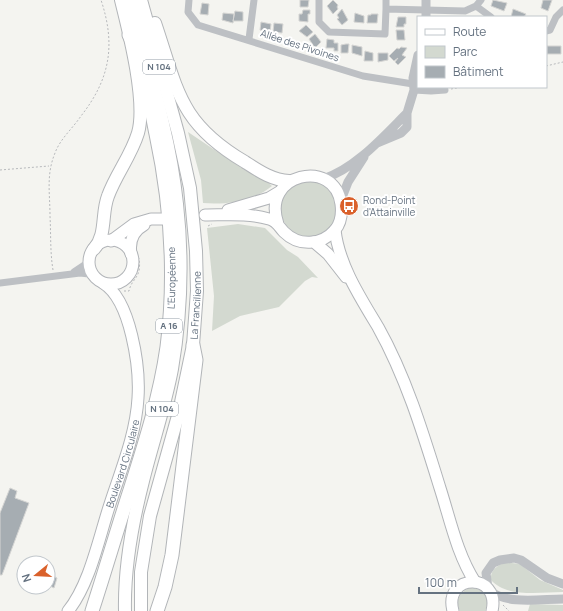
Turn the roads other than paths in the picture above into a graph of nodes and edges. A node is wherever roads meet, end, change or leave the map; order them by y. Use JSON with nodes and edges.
{"nodes":[{"id":1,"x":121,"y":0,"type":"edge"},
{"id":2,"x":130,"y":0,"type":"edge"},
{"id":3,"x":141,"y":0,"type":"edge"},
{"id":4,"x":148,"y":0,"type":"edge"},
{"id":5,"x":189,"y":0,"type":"edge"},
{"id":6,"x":254,"y":0,"type":"edge"},
{"id":7,"x":319,"y":0,"type":"edge"},
{"id":8,"x":386,"y":0,"type":"edge"},
{"id":9,"x":426,"y":0,"type":"edge"},
{"id":10,"x":479,"y":3,"type":"edge"},
{"id":11,"x":386,"y":9,"type":"junction"},
{"id":12,"x":563,"y":10,"type":"edge"},
{"id":13,"x":426,"y":14,"type":"edge"},
{"id":14,"x":490,"y":16,"type":"edge"},
{"id":15,"x":547,"y":31,"type":"edge"},
{"id":16,"x":129,"y":35,"type":"junction"},
{"id":17,"x":249,"y":39,"type":"junction"},
{"id":18,"x":417,"y":63,"type":"edge"},
{"id":19,"x":414,"y":87,"type":"junction"},
{"id":20,"x":417,"y":88,"type":"edge"},
{"id":21,"x":417,"y":88,"type":"edge"},
{"id":22,"x":445,"y":90,"type":"road end"},
{"id":23,"x":368,"y":151,"type":"junction"},
{"id":24,"x":323,"y":178,"type":"junction"},
{"id":25,"x":289,"y":181,"type":"junction"},
{"id":26,"x":279,"y":192,"type":"junction"},
{"id":27,"x":341,"y":200,"type":"junction"},
{"id":28,"x":278,"y":224,"type":"junction"},
{"id":29,"x":335,"y":230,"type":"junction"},
{"id":30,"x":111,"y":240,"type":"junction"},
{"id":31,"x":314,"y":242,"type":"junction"},
{"id":32,"x":93,"y":252,"type":"junction"},
{"id":33,"x":135,"y":255,"type":"junction"},
{"id":34,"x":70,"y":274,"type":"junction"},
{"id":35,"x":129,"y":275,"type":"junction"},
{"id":36,"x":101,"y":281,"type":"junction"},
{"id":37,"x":0,"y":283,"type":"edge"},
{"id":38,"x":119,"y":292,"type":"junction"},
{"id":39,"x":358,"y":293,"type":"junction"},
{"id":40,"x":193,"y":345,"type":"junction"},
{"id":41,"x":453,"y":530,"type":"junction"},
{"id":42,"x":475,"y":582,"type":"junction"},
{"id":43,"x":563,"y":584,"type":"edge"},
{"id":44,"x":460,"y":586,"type":"junction"},
{"id":45,"x":489,"y":590,"type":"junction"},
{"id":46,"x":563,"y":599,"type":"edge"},
{"id":47,"x":451,"y":608,"type":"edge"},
{"id":48,"x":68,"y":611,"type":"edge"},
{"id":49,"x":92,"y":611,"type":"edge"},
{"id":50,"x":125,"y":611,"type":"edge"},
{"id":51,"x":140,"y":611,"type":"edge"},
{"id":52,"x":157,"y":611,"type":"edge"},
{"id":53,"x":492,"y":611,"type":"edge"}],
"edges":[{"from":1,"to":16,"type":"highway"},
{"from":2,"to":50,"type":"highway","name":"La Francilienne","number":"N 104"},
{"from":3,"to":40,"type":"highway","name":"La Francilienne","number":"N 104"},
{"from":4,"to":25,"type":"highway"},
{"from":5,"to":17,"type":"street","name":"Allée des Pivoines"},
{"from":6,"to":17,"type":"street"},
{"from":7,"to":11,"type":"street"},
{"from":8,"to":11,"type":"street"},
{"from":9,"to":13,"type":"street"},
{"from":10,"to":13,"type":"street"},
{"from":10,"to":14,"type":"street"},
{"from":11,"to":13,"type":"street"},
{"from":12,"to":15,"type":"street"},
{"from":16,"to":32,"type":"highway"},
{"from":16,"to":49,"type":"highway","name":"L'Européenne","number":"A 16"},
{"from":17,"to":19,"type":"street","name":"Allée des Pivoines"},
{"from":18,"to":19,"type":"street"},
{"from":19,"to":20,"type":"street","name":"Allée des Pivoines"},
{"from":19,"to":23,"type":"street"},
{"from":21,"to":22,"type":"street","name":"Allée des Pivoines"},
{"from":23,"to":24,"type":"street"},
{"from":23,"to":27,"type":"street"},
{"from":24,"to":25,"type":"main road"},
{"from":24,"to":27,"type":"main road"},
{"from":25,"to":26,"type":"main road"},
{"from":26,"to":28,"type":"main road"},
{"from":26,"to":28,"type":"main road"},
{"from":27,"to":29,"type":"main road"},
{"from":28,"to":31,"type":"main road"},
{"from":29,"to":31,"type":"main road"},
{"from":29,"to":39,"type":"main road"},
{"from":30,"to":32,"type":"main road"},
{"from":30,"to":33,"type":"main road"},
{"from":30,"to":33,"type":"main road"},
{"from":31,"to":39,"type":"main road"},
{"from":32,"to":34,"type":"street"},
{"from":32,"to":36,"type":"main road"},
{"from":33,"to":35,"type":"main road"},
{"from":34,"to":36,"type":"street"},
{"from":34,"to":37,"type":"street"},
{"from":35,"to":36,"type":"main road"},
{"from":35,"to":38,"type":"main road"},
{"from":36,"to":38,"type":"main road","name":"Boulevard Circulaire"},
{"from":38,"to":48,"type":"main road","name":"Boulevard Circulaire"},
{"from":39,"to":41,"type":"main road"},
{"from":40,"to":51,"type":"highway","name":"La Francilienne","number":"N 104"},
{"from":40,"to":52,"type":"highway"},
{"from":41,"to":42,"type":"main road"},
{"from":41,"to":44,"type":"main road"},
{"from":42,"to":44,"type":"main road"},
{"from":42,"to":45,"type":"main road"},
{"from":43,"to":45,"type":"street"},
{"from":44,"to":47,"type":"main road"},
{"from":45,"to":46,"type":"street"},
{"from":45,"to":53,"type":"main road"}]}
